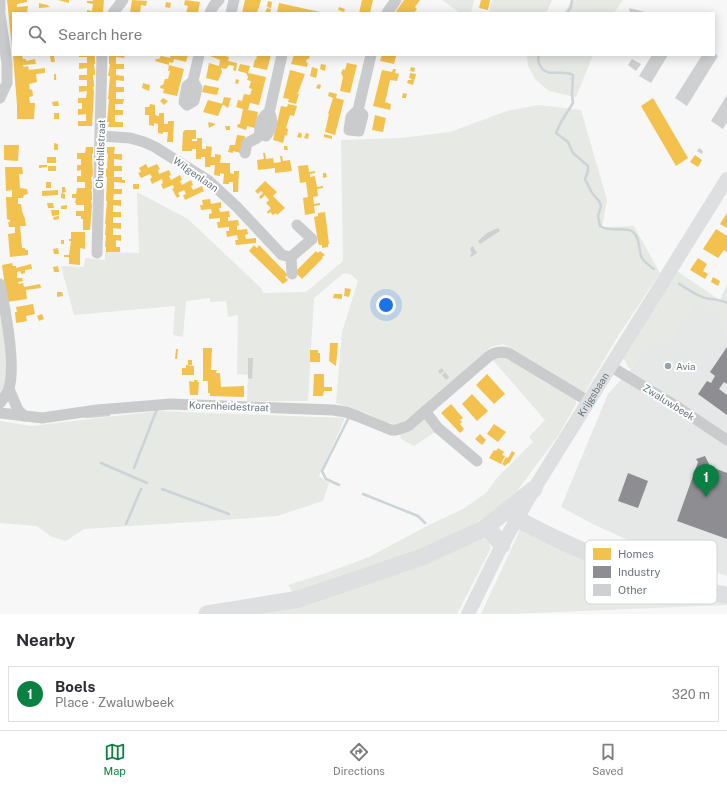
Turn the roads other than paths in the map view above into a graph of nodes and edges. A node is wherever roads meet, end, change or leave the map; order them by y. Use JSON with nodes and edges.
{"nodes":[{"id":1,"x":0,"y":0,"type":"edge"},
{"id":2,"x":123,"y":0,"type":"edge"},
{"id":3,"x":219,"y":0,"type":"edge"},
{"id":4,"x":234,"y":0,"type":"edge"},
{"id":5,"x":386,"y":0,"type":"edge"},
{"id":6,"x":396,"y":0,"type":"edge"},
{"id":7,"x":0,"y":10,"type":"edge"},
{"id":8,"x":114,"y":12,"type":"edge"},
{"id":9,"x":210,"y":12,"type":"edge"},
{"id":10,"x":231,"y":12,"type":"edge"},
{"id":11,"x":384,"y":12,"type":"edge"},
{"id":12,"x":388,"y":12,"type":"edge"},
{"id":13,"x":0,"y":14,"type":"edge"},
{"id":14,"x":102,"y":56,"type":"edge"},
{"id":15,"x":199,"y":56,"type":"edge"},
{"id":16,"x":282,"y":56,"type":"edge"},
{"id":17,"x":371,"y":56,"type":"edge"},
{"id":18,"x":193,"y":81,"type":"dead end"},
{"id":19,"x":0,"y":98,"type":"edge"},
{"id":20,"x":358,"y":110,"type":"dead end"},
{"id":21,"x":100,"y":136,"type":"junction"},
{"id":22,"x":245,"y":153,"type":"dead end"},
{"id":23,"x":727,"y":179,"type":"edge"},
{"id":24,"x":297,"y":225,"type":"dead end"},
{"id":25,"x":97,"y":252,"type":"dead end"},
{"id":26,"x":291,"y":257,"type":"junction"},
{"id":27,"x":292,"y":274,"type":"dead end"},
{"id":28,"x":0,"y":284,"type":"edge"},
{"id":29,"x":610,"y":366,"type":"junction"},
{"id":30,"x":9,"y":389,"type":"junction"},
{"id":31,"x":588,"y":401,"type":"junction"},
{"id":32,"x":0,"y":403,"type":"edge"},
{"id":33,"x":425,"y":411,"type":"junction"},
{"id":34,"x":0,"y":413,"type":"edge"},
{"id":35,"x":24,"y":416,"type":"junction"},
{"id":36,"x":727,"y":440,"type":"edge"},
{"id":37,"x":477,"y":461,"type":"dead end"},
{"id":38,"x":534,"y":489,"type":"junction"},
{"id":39,"x":517,"y":519,"type":"junction"},
{"id":40,"x":484,"y":529,"type":"junction"},
{"id":41,"x":502,"y":545,"type":"junction"},
{"id":42,"x":585,"y":551,"type":"edge"},
{"id":43,"x":717,"y":593,"type":"edge"},
{"id":44,"x":727,"y":595,"type":"edge"},
{"id":45,"x":207,"y":614,"type":"edge"},
{"id":46,"x":468,"y":614,"type":"edge"}],
"edges":[{"from":1,"to":7,"type":"street"},
{"from":2,"to":8,"type":"street"},
{"from":3,"to":9,"type":"street"},
{"from":4,"to":10,"type":"street"},
{"from":5,"to":11,"type":"street"},
{"from":6,"to":12,"type":"street"},
{"from":13,"to":19,"type":"street"},
{"from":14,"to":21,"type":"street","name":"Churchillstraat"},
{"from":15,"to":18,"type":"street"},
{"from":16,"to":22,"type":"street"},
{"from":17,"to":20,"type":"street"},
{"from":21,"to":25,"type":"street","name":"Churchillstraat"},
{"from":21,"to":26,"type":"street","name":"Wilgenlaan"},
{"from":23,"to":29,"type":"main road","name":"Krijgsbaan"},
{"from":24,"to":26,"type":"street"},
{"from":26,"to":27,"type":"street"},
{"from":28,"to":30,"type":"street"},
{"from":29,"to":31,"type":"main road","name":"Krijgsbaan"},
{"from":29,"to":36,"type":"street","name":"Zwaluwbeek"},
{"from":30,"to":32,"type":"street"},
{"from":30,"to":35,"type":"street"},
{"from":31,"to":33,"type":"street","name":"Korenheidestraat"},
{"from":31,"to":38,"type":"main road","name":"Krijgsbaan"},
{"from":33,"to":35,"type":"street","name":"Korenheidestraat"},
{"from":33,"to":37,"type":"street"},
{"from":34,"to":35,"type":"street","name":"Korenheidestraat"},
{"from":38,"to":39,"type":"main road","name":"Krijgsbaan"},
{"from":38,"to":40,"type":"highway"},
{"from":39,"to":41,"type":"main road","name":"Krijgsbaan"},
{"from":39,"to":42,"type":"highway"},
{"from":40,"to":41,"type":"highway"},
{"from":40,"to":45,"type":"highway"},
{"from":41,"to":46,"type":"main road","name":"Krijgsbaan"},
{"from":43,"to":44,"type":"highway"}]}
